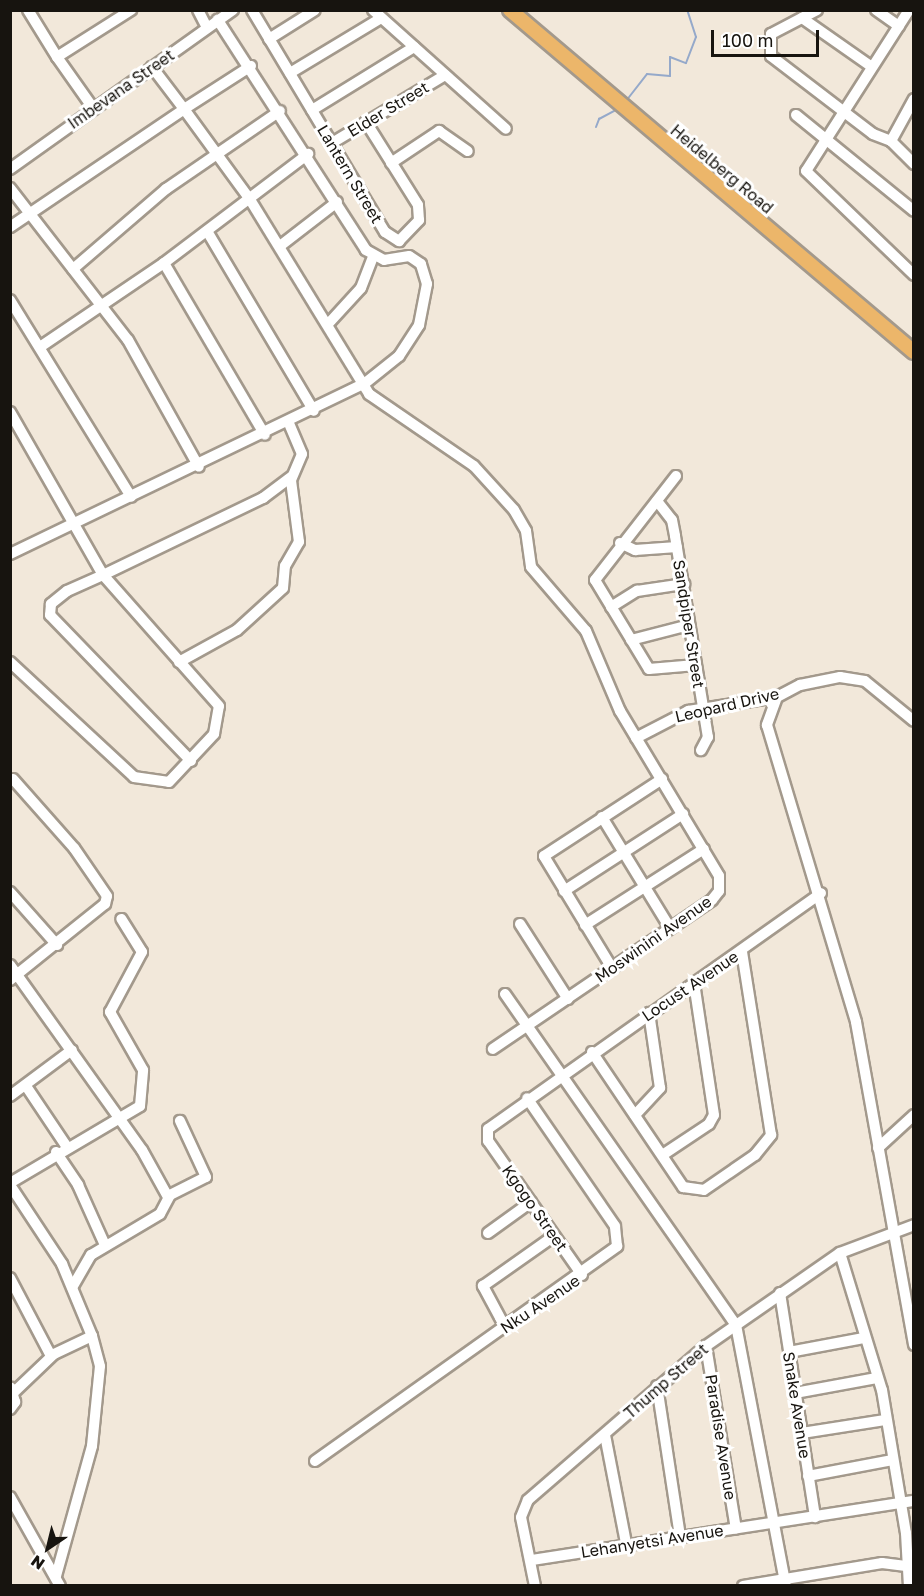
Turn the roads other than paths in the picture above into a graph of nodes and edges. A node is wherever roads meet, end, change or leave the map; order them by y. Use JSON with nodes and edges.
{"nodes":[{"id":1,"x":28,"y":10,"type":"edge"},
{"id":2,"x":131,"y":10,"type":"edge"},
{"id":3,"x":198,"y":10,"type":"edge"},
{"id":4,"x":233,"y":10,"type":"edge"},
{"id":5,"x":252,"y":10,"type":"edge"},
{"id":6,"x":315,"y":10,"type":"edge"},
{"id":7,"x":510,"y":10,"type":"edge"},
{"id":8,"x":817,"y":10,"type":"edge"},
{"id":9,"x":876,"y":10,"type":"edge"},
{"id":10,"x":909,"y":10,"type":"edge"},
{"id":11,"x":377,"y":14,"type":"edge"},
{"id":12,"x":802,"y":18,"type":"junction"},
{"id":13,"x":218,"y":20,"type":"junction"},
{"id":14,"x":899,"y":26,"type":"junction"},
{"id":15,"x":207,"y":28,"type":"junction"},
{"id":16,"x":269,"y":39,"type":"junction"},
{"id":17,"x":414,"y":47,"type":"junction"},
{"id":18,"x":57,"y":57,"type":"junction"},
{"id":19,"x":251,"y":66,"type":"junction"},
{"id":20,"x":872,"y":67,"type":"junction"},
{"id":21,"x":152,"y":68,"type":"junction"},
{"id":22,"x":290,"y":73,"type":"junction"},
{"id":23,"x":445,"y":75,"type":"junction"},
{"id":24,"x":912,"y":106,"type":"edge"},
{"id":25,"x":93,"y":108,"type":"junction"},
{"id":26,"x":184,"y":109,"type":"junction"},
{"id":27,"x":312,"y":110,"type":"junction"},
{"id":28,"x":843,"y":110,"type":"junction"},
{"id":29,"x":280,"y":111,"type":"junction"},
{"id":30,"x":796,"y":115,"type":"dead end"},
{"id":31,"x":366,"y":123,"type":"junction"},
{"id":32,"x":506,"y":129,"type":"dead end"},
{"id":33,"x":825,"y":137,"type":"junction"},
{"id":34,"x":891,"y":141,"type":"junction"},
{"id":35,"x":332,"y":143,"type":"junction"},
{"id":36,"x":468,"y":152,"type":"dead end"},
{"id":37,"x":217,"y":153,"type":"junction"},
{"id":38,"x":308,"y":154,"type":"junction"},
{"id":39,"x":391,"y":163,"type":"junction"},
{"id":40,"x":914,"y":164,"type":"edge"},
{"id":41,"x":10,"y":169,"type":"edge"},
{"id":42,"x":10,"y":188,"type":"edge"},
{"id":43,"x":249,"y":198,"type":"junction"},
{"id":44,"x":337,"y":202,"type":"junction"},
{"id":45,"x":914,"y":211,"type":"edge"},
{"id":46,"x":28,"y":215,"type":"junction"},
{"id":47,"x":10,"y":227,"type":"edge"},
{"id":48,"x":207,"y":231,"type":"junction"},
{"id":49,"x":280,"y":246,"type":"junction"},
{"id":50,"x":373,"y":257,"type":"junction"},
{"id":51,"x":164,"y":263,"type":"junction"},
{"id":52,"x":73,"y":269,"type":"junction"},
{"id":53,"x":914,"y":275,"type":"edge"},
{"id":54,"x":10,"y":300,"type":"edge"},
{"id":55,"x":103,"y":307,"type":"junction"},
{"id":56,"x":328,"y":323,"type":"junction"},
{"id":57,"x":40,"y":347,"type":"junction"},
{"id":58,"x":914,"y":352,"type":"edge"},
{"id":59,"x":364,"y":384,"type":"junction"},
{"id":60,"x":314,"y":411,"type":"junction"},
{"id":61,"x":10,"y":412,"type":"edge"},
{"id":62,"x":289,"y":423,"type":"junction"},
{"id":63,"x":265,"y":435,"type":"junction"},
{"id":64,"x":199,"y":467,"type":"junction"},
{"id":65,"x":676,"y":476,"type":"dead end"},
{"id":66,"x":291,"y":477,"type":"junction"},
{"id":67,"x":131,"y":497,"type":"junction"},
{"id":68,"x":657,"y":501,"type":"junction"},
{"id":69,"x":73,"y":522,"type":"junction"},
{"id":70,"x":620,"y":543,"type":"junction"},
{"id":71,"x":677,"y":547,"type":"junction"},
{"id":72,"x":10,"y":554,"type":"edge"},
{"id":73,"x":103,"y":575,"type":"junction"},
{"id":74,"x":684,"y":584,"type":"junction"},
{"id":75,"x":611,"y":607,"type":"junction"},
{"id":76,"x":689,"y":625,"type":"junction"},
{"id":77,"x":631,"y":640,"type":"junction"},
{"id":78,"x":10,"y":662,"type":"edge"},
{"id":79,"x":179,"y":662,"type":"junction"},
{"id":80,"x":696,"y":665,"type":"junction"},
{"id":81,"x":777,"y":697,"type":"junction"},
{"id":82,"x":703,"y":709,"type":"junction"},
{"id":83,"x":914,"y":721,"type":"edge"},
{"id":84,"x":636,"y":738,"type":"junction"},
{"id":85,"x":701,"y":750,"type":"dead end"},
{"id":86,"x":191,"y":761,"type":"junction"},
{"id":87,"x":11,"y":779,"type":"edge"},
{"id":88,"x":662,"y":779,"type":"junction"},
{"id":89,"x":683,"y":814,"type":"junction"},
{"id":90,"x":602,"y":817,"type":"junction"},
{"id":91,"x":704,"y":849,"type":"junction"},
{"id":92,"x":623,"y":851,"type":"junction"},
{"id":93,"x":644,"y":887,"type":"junction"},
{"id":94,"x":564,"y":891,"type":"junction"},
{"id":95,"x":10,"y":892,"type":"edge"},
{"id":96,"x":821,"y":893,"type":"junction"},
{"id":97,"x":121,"y":920,"type":"dead end"},
{"id":98,"x":520,"y":924,"type":"dead end"},
{"id":99,"x":585,"y":925,"type":"junction"},
{"id":100,"x":670,"y":928,"type":"junction"},
{"id":101,"x":57,"y":945,"type":"junction"},
{"id":102,"x":742,"y":951,"type":"junction"},
{"id":103,"x":10,"y":965,"type":"edge"},
{"id":104,"x":612,"y":969,"type":"junction"},
{"id":105,"x":14,"y":977,"type":"edge"},
{"id":106,"x":694,"y":982,"type":"junction"},
{"id":107,"x":505,"y":994,"type":"dead end"},
{"id":108,"x":568,"y":999,"type":"junction"},
{"id":109,"x":649,"y":1013,"type":"junction"},
{"id":110,"x":528,"y":1028,"type":"junction"},
{"id":111,"x":493,"y":1049,"type":"dead end"},
{"id":112,"x":72,"y":1050,"type":"junction"},
{"id":113,"x":592,"y":1052,"type":"junction"},
{"id":114,"x":557,"y":1075,"type":"junction"},
{"id":115,"x":26,"y":1086,"type":"junction"},
{"id":116,"x":10,"y":1096,"type":"edge"},
{"id":117,"x":527,"y":1098,"type":"junction"},
{"id":118,"x":635,"y":1115,"type":"junction"},
{"id":119,"x":914,"y":1115,"type":"edge"},
{"id":120,"x":121,"y":1120,"type":"junction"},
{"id":121,"x":180,"y":1121,"type":"dead end"},
{"id":122,"x":488,"y":1141,"type":"joint"},
{"id":123,"x":878,"y":1148,"type":"junction"},
{"id":124,"x":62,"y":1150,"type":"junction"},
{"id":125,"x":664,"y":1154,"type":"junction"},
{"id":126,"x":10,"y":1184,"type":"edge"},
{"id":127,"x":168,"y":1197,"type":"junction"},
{"id":128,"x":531,"y":1202,"type":"junction"},
{"id":129,"x":914,"y":1225,"type":"edge"},
{"id":130,"x":488,"y":1233,"type":"dead end"},
{"id":131,"x":891,"y":1233,"type":"junction"},
{"id":132,"x":554,"y":1236,"type":"junction"},
{"id":133,"x":105,"y":1245,"type":"junction"},
{"id":134,"x":840,"y":1252,"type":"junction"},
{"id":135,"x":582,"y":1275,"type":"junction"},
{"id":136,"x":10,"y":1278,"type":"edge"},
{"id":137,"x":73,"y":1286,"type":"junction"},
{"id":138,"x":780,"y":1293,"type":"junction"},
{"id":139,"x":736,"y":1325,"type":"junction"},
{"id":140,"x":505,"y":1327,"type":"junction"},
{"id":141,"x":92,"y":1336,"type":"junction"},
{"id":142,"x":864,"y":1338,"type":"junction"},
{"id":143,"x":914,"y":1345,"type":"edge"},
{"id":144,"x":706,"y":1346,"type":"junction"},
{"id":145,"x":789,"y":1352,"type":"junction"},
{"id":146,"x":51,"y":1356,"type":"junction"},
{"id":147,"x":877,"y":1378,"type":"junction"},
{"id":148,"x":657,"y":1386,"type":"junction"},
{"id":149,"x":12,"y":1391,"type":"edge"},
{"id":150,"x":795,"y":1393,"type":"junction"},
{"id":151,"x":10,"y":1409,"type":"edge"},
{"id":152,"x":885,"y":1420,"type":"junction"},
{"id":153,"x":802,"y":1433,"type":"junction"},
{"id":154,"x":605,"y":1435,"type":"junction"},
{"id":155,"x":893,"y":1460,"type":"junction"},
{"id":156,"x":315,"y":1461,"type":"dead end"},
{"id":157,"x":808,"y":1476,"type":"junction"},
{"id":158,"x":10,"y":1497,"type":"edge"},
{"id":159,"x":914,"y":1501,"type":"edge"},
{"id":160,"x":900,"y":1503,"type":"junction"},
{"id":161,"x":814,"y":1517,"type":"junction"},
{"id":162,"x":773,"y":1524,"type":"junction"},
{"id":163,"x":736,"y":1529,"type":"junction"},
{"id":164,"x":680,"y":1536,"type":"junction"},
{"id":165,"x":626,"y":1544,"type":"junction"},
{"id":166,"x":532,"y":1560,"type":"junction"},
{"id":167,"x":906,"y":1566,"type":"junction"},
{"id":168,"x":820,"y":1574,"type":"junction"},
{"id":169,"x":58,"y":1581,"type":"edge"},
{"id":170,"x":785,"y":1582,"type":"edge"},
{"id":171,"x":535,"y":1586,"type":"edge"},
{"id":172,"x":743,"y":1586,"type":"edge"},
{"id":173,"x":822,"y":1586,"type":"edge"},
{"id":174,"x":909,"y":1586,"type":"edge"}],
"edges":[{"from":1,"to":18,"type":"street"},
{"from":2,"to":18,"type":"street"},
{"from":3,"to":15,"type":"street"},
{"from":4,"to":13,"type":"street","name":"Imbevana Street"},
{"from":5,"to":16,"type":"street","name":"Lantern Street"},
{"from":6,"to":16,"type":"street"},
{"from":7,"to":58,"type":"main road","name":"Heidelberg Road"},
{"from":8,"to":12,"type":"street"},
{"from":9,"to":14,"type":"street"},
{"from":10,"to":14,"type":"street"},
{"from":11,"to":17,"type":"street"},
{"from":11,"to":22,"type":"street"},
{"from":12,"to":20,"type":"street"},
{"from":12,"to":28,"type":"street"},
{"from":13,"to":15,"type":"street","name":"Imbevana Street"},
{"from":13,"to":19,"type":"street"},
{"from":14,"to":20,"type":"street"},
{"from":15,"to":21,"type":"street","name":"Imbevana Street"},
{"from":16,"to":22,"type":"street","name":"Lantern Street"},
{"from":17,"to":23,"type":"street"},
{"from":17,"to":27,"type":"street"},
{"from":18,"to":25,"type":"street"},
{"from":19,"to":26,"type":"street"},
{"from":19,"to":29,"type":"street"},
{"from":20,"to":28,"type":"street"},
{"from":21,"to":25,"type":"street","name":"Imbevana Street"},
{"from":21,"to":26,"type":"street","name":"Moswinini Avenue"},
{"from":22,"to":27,"type":"street","name":"Lantern Street"},
{"from":23,"to":31,"type":"street","name":"Elder Street"},
{"from":23,"to":32,"type":"street"},
{"from":24,"to":34,"type":"street"},
{"from":25,"to":41,"type":"street","name":"Imbevana Street"},
{"from":26,"to":37,"type":"street","name":"Moswinini Avenue"},
{"from":26,"to":46,"type":"street"},
{"from":27,"to":35,"type":"street","name":"Lantern Street"},
{"from":28,"to":33,"type":"street"},
{"from":28,"to":34,"type":"street"},
{"from":29,"to":37,"type":"street"},
{"from":29,"to":38,"type":"street"},
{"from":30,"to":33,"type":"street"},
{"from":31,"to":35,"type":"street","name":"Elder Street"},
{"from":31,"to":39,"type":"street","name":"Lantern Street"},
{"from":33,"to":45,"type":"street"},
{"from":33,"to":53,"type":"street"},
{"from":34,"to":40,"type":"street"},
{"from":35,"to":39,"type":"street","name":"Lantern Street"},
{"from":36,"to":39,"type":"street"},
{"from":37,"to":43,"type":"street","name":"Moswinini Avenue"},
{"from":37,"to":52,"type":"street"},
{"from":38,"to":43,"type":"street"},
{"from":38,"to":44,"type":"street"},
{"from":42,"to":46,"type":"street"},
{"from":43,"to":48,"type":"street"},
{"from":43,"to":49,"type":"street","name":"Moswinini Avenue"},
{"from":44,"to":49,"type":"street"},
{"from":44,"to":50,"type":"street"},
{"from":46,"to":47,"type":"street"},
{"from":46,"to":52,"type":"street"},
{"from":48,"to":51,"type":"street"},
{"from":48,"to":60,"type":"street"},
{"from":49,"to":56,"type":"street","name":"Moswinini Avenue"},
{"from":50,"to":56,"type":"street"},
{"from":50,"to":59,"type":"street"},
{"from":51,"to":55,"type":"street"},
{"from":51,"to":63,"type":"street"},
{"from":52,"to":55,"type":"street"},
{"from":54,"to":57,"type":"street"},
{"from":55,"to":57,"type":"street"},
{"from":55,"to":64,"type":"street"},
{"from":56,"to":59,"type":"street","name":"Moswinini Avenue"},
{"from":57,"to":67,"type":"street"},
{"from":59,"to":60,"type":"street"},
{"from":59,"to":84,"type":"street","name":"Moswinini Avenue"},
{"from":60,"to":62,"type":"street"},
{"from":61,"to":69,"type":"street"},
{"from":62,"to":63,"type":"street"},
{"from":62,"to":66,"type":"street"},
{"from":63,"to":64,"type":"street"},
{"from":64,"to":67,"type":"street"},
{"from":65,"to":68,"type":"street"},
{"from":66,"to":73,"type":"street"},
{"from":66,"to":79,"type":"street"},
{"from":67,"to":69,"type":"street"},
{"from":68,"to":70,"type":"street"},
{"from":68,"to":71,"type":"street","name":"Sandpiper Street"},
{"from":69,"to":72,"type":"street"},
{"from":69,"to":73,"type":"street"},
{"from":70,"to":71,"type":"street"},
{"from":70,"to":75,"type":"street"},
{"from":71,"to":74,"type":"street","name":"Sandpiper Street"},
{"from":73,"to":79,"type":"street"},
{"from":73,"to":86,"type":"street"},
{"from":74,"to":75,"type":"street"},
{"from":74,"to":76,"type":"street","name":"Sandpiper Street"},
{"from":75,"to":77,"type":"street"},
{"from":76,"to":77,"type":"street"},
{"from":76,"to":80,"type":"street","name":"Sandpiper Street"},
{"from":77,"to":80,"type":"street"},
{"from":78,"to":86,"type":"street"},
{"from":79,"to":86,"type":"street"},
{"from":80,"to":82,"type":"street","name":"Sandpiper Street"},
{"from":81,"to":82,"type":"street","name":"Leopard Drive"},
{"from":81,"to":83,"type":"street","name":"Leopard Drive"},
{"from":81,"to":96,"type":"street"},
{"from":82,"to":84,"type":"street","name":"Leopard Drive"},
{"from":82,"to":85,"type":"street","name":"Sandpiper Street"},
{"from":84,"to":88,"type":"street","name":"Moswinini Avenue"},
{"from":87,"to":101,"type":"street"},
{"from":88,"to":89,"type":"street","name":"Moswinini Avenue"},
{"from":88,"to":90,"type":"street"},
{"from":89,"to":91,"type":"street","name":"Moswinini Avenue"},
{"from":89,"to":92,"type":"street"},
{"from":90,"to":92,"type":"street"},
{"from":90,"to":94,"type":"street"},
{"from":91,"to":93,"type":"street"},
{"from":91,"to":100,"type":"street","name":"Moswinini Avenue"},
{"from":92,"to":93,"type":"street"},
{"from":92,"to":94,"type":"street"},
{"from":93,"to":99,"type":"street"},
{"from":93,"to":100,"type":"street"},
{"from":94,"to":99,"type":"street"},
{"from":95,"to":101,"type":"street"},
{"from":96,"to":102,"type":"street","name":"Locust Avenue"},
{"from":96,"to":123,"type":"street"},
{"from":97,"to":120,"type":"street"},
{"from":98,"to":108,"type":"street"},
{"from":99,"to":104,"type":"street"},
{"from":100,"to":104,"type":"street","name":"Moswinini Avenue"},
{"from":101,"to":105,"type":"street"},
{"from":102,"to":106,"type":"street","name":"Locust Avenue"},
{"from":102,"to":125,"type":"street"},
{"from":103,"to":105,"type":"street"},
{"from":104,"to":108,"type":"street","name":"Moswinini Avenue"},
{"from":105,"to":112,"type":"street"},
{"from":106,"to":109,"type":"street","name":"Locust Avenue"},
{"from":106,"to":125,"type":"street"},
{"from":107,"to":110,"type":"street"},
{"from":108,"to":110,"type":"street","name":"Moswinini Avenue"},
{"from":109,"to":113,"type":"street","name":"Locust Avenue"},
{"from":109,"to":118,"type":"street"},
{"from":110,"to":111,"type":"street","name":"Moswinini Avenue"},
{"from":110,"to":114,"type":"street"},
{"from":112,"to":115,"type":"street"},
{"from":112,"to":120,"type":"street"},
{"from":113,"to":114,"type":"street","name":"Locust Avenue"},
{"from":113,"to":118,"type":"street"},
{"from":114,"to":117,"type":"street","name":"Locust Avenue"},
{"from":114,"to":139,"type":"street"},
{"from":115,"to":116,"type":"street"},
{"from":115,"to":124,"type":"street"},
{"from":117,"to":122,"type":"street","name":"Locust Avenue"},
{"from":117,"to":135,"type":"street","name":"Nku Avenue"},
{"from":118,"to":125,"type":"street"},
{"from":119,"to":123,"type":"street"},
{"from":120,"to":124,"type":"street"},
{"from":120,"to":127,"type":"street"},
{"from":121,"to":127,"type":"street"},
{"from":122,"to":128,"type":"street","name":"Kgogo Street"},
{"from":123,"to":131,"type":"street"},
{"from":124,"to":126,"type":"street"},
{"from":124,"to":133,"type":"street"},
{"from":126,"to":137,"type":"street"},
{"from":127,"to":133,"type":"street"},
{"from":128,"to":130,"type":"street"},
{"from":128,"to":132,"type":"street","name":"Kgogo Street"},
{"from":129,"to":131,"type":"street","name":"Thump Street"},
{"from":131,"to":134,"type":"street","name":"Thump Street"},
{"from":131,"to":143,"type":"street"},
{"from":132,"to":135,"type":"street","name":"Kgogo Street"},
{"from":132,"to":140,"type":"street"},
{"from":133,"to":137,"type":"street"},
{"from":134,"to":138,"type":"street","name":"Thump Street"},
{"from":134,"to":142,"type":"street"},
{"from":135,"to":140,"type":"street","name":"Nku Avenue"},
{"from":136,"to":146,"type":"street"},
{"from":137,"to":141,"type":"street"},
{"from":138,"to":139,"type":"street","name":"Thump Street"},
{"from":138,"to":145,"type":"street","name":"Snake Avenue"},
{"from":139,"to":144,"type":"street","name":"Thump Street"},
{"from":139,"to":162,"type":"street"},
{"from":140,"to":156,"type":"street","name":"Nku Avenue"},
{"from":141,"to":146,"type":"street"},
{"from":141,"to":169,"type":"street"},
{"from":142,"to":145,"type":"street"},
{"from":142,"to":147,"type":"street"},
{"from":144,"to":148,"type":"street","name":"Thump Street"},
{"from":144,"to":163,"type":"street","name":"Paradise Avenue"},
{"from":145,"to":150,"type":"street","name":"Snake Avenue"},
{"from":146,"to":149,"type":"street"},
{"from":147,"to":150,"type":"street"},
{"from":147,"to":152,"type":"street"},
{"from":148,"to":154,"type":"street","name":"Thump Street"},
{"from":148,"to":164,"type":"street"},
{"from":149,"to":151,"type":"street"},
{"from":150,"to":153,"type":"street","name":"Snake Avenue"},
{"from":152,"to":153,"type":"street"},
{"from":152,"to":155,"type":"street"},
{"from":153,"to":157,"type":"street","name":"Snake Avenue"},
{"from":154,"to":165,"type":"street"},
{"from":154,"to":166,"type":"street","name":"Thump Street"},
{"from":155,"to":157,"type":"street"},
{"from":155,"to":160,"type":"street"},
{"from":157,"to":161,"type":"street","name":"Snake Avenue"},
{"from":158,"to":169,"type":"street"},
{"from":159,"to":160,"type":"street","name":"Lehanyetsi Avenue"},
{"from":160,"to":161,"type":"street","name":"Lehanyetsi Avenue"},
{"from":160,"to":167,"type":"street"},
{"from":161,"to":162,"type":"street","name":"Lehanyetsi Avenue"},
{"from":162,"to":163,"type":"street","name":"Lehanyetsi Avenue"},
{"from":162,"to":170,"type":"street"},
{"from":163,"to":164,"type":"street","name":"Lehanyetsi Avenue"},
{"from":164,"to":165,"type":"street","name":"Lehanyetsi Avenue"},
{"from":165,"to":166,"type":"street","name":"Lehanyetsi Avenue"},
{"from":166,"to":171,"type":"street","name":"Thump Street"},
{"from":167,"to":168,"type":"street"},
{"from":167,"to":174,"type":"street"},
{"from":168,"to":170,"type":"street"},
{"from":168,"to":173,"type":"street"},
{"from":170,"to":172,"type":"street"}]}
